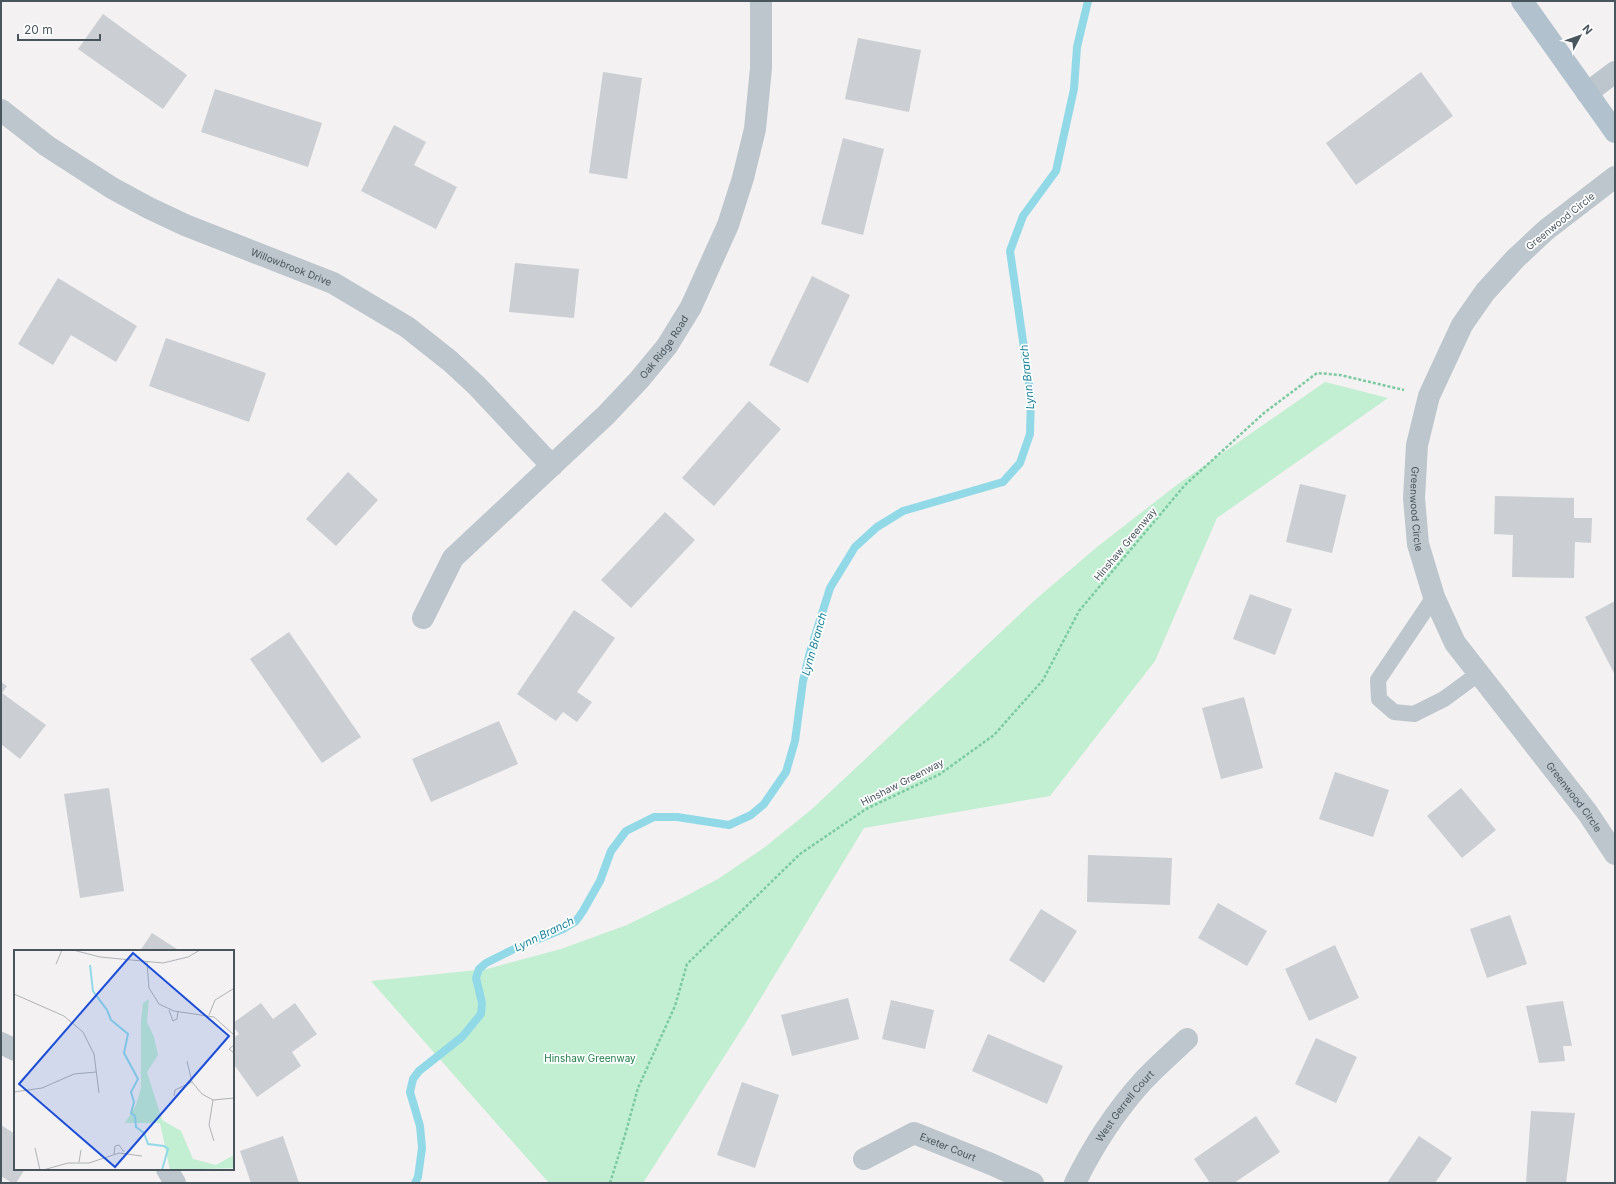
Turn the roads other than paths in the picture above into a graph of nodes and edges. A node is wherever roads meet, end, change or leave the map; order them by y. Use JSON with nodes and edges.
{"nodes":[{"id":1,"x":761,"y":1,"type":"edge"},
{"id":2,"x":1522,"y":1,"type":"edge"},
{"id":3,"x":1615,"y":72,"type":"edge"},
{"id":4,"x":1587,"y":93,"type":"junction"},
{"id":5,"x":1,"y":110,"type":"edge"},
{"id":6,"x":1615,"y":132,"type":"edge"},
{"id":7,"x":1615,"y":177,"type":"edge"},
{"id":8,"x":552,"y":466,"type":"junction"},
{"id":9,"x":1434,"y":597,"type":"junction"},
{"id":10,"x":423,"y":618,"type":"dead end"},
{"id":11,"x":1478,"y":674,"type":"junction"},
{"id":12,"x":1615,"y":854,"type":"edge"},
{"id":13,"x":1187,"y":1039,"type":"dead end"},
{"id":14,"x":1,"y":1043,"type":"edge"},
{"id":15,"x":14,"y":1050,"type":"edge"},
{"id":16,"x":864,"y":1159,"type":"dead end"},
{"id":17,"x":168,"y":1170,"type":"edge"},
{"id":18,"x":176,"y":1183,"type":"edge"},
{"id":19,"x":1033,"y":1183,"type":"edge"},
{"id":20,"x":1075,"y":1183,"type":"edge"}],
"edges":[{"from":1,"to":8,"type":"street","name":"Oak Ridge Road"},
{"from":2,"to":4,"type":"main road"},
{"from":3,"to":4,"type":"street"},
{"from":4,"to":6,"type":"main road"},
{"from":5,"to":8,"type":"street","name":"Willowbrook Drive"},
{"from":7,"to":9,"type":"street","name":"Greenwood Circle"},
{"from":8,"to":10,"type":"street","name":"Oak Ridge Road"},
{"from":9,"to":11,"type":"street","name":"Greenwood Circle"},
{"from":9,"to":11,"type":"lane"},
{"from":11,"to":12,"type":"street","name":"Greenwood Circle"},
{"from":13,"to":20,"type":"street","name":"West Gerrell Court"},
{"from":14,"to":15,"type":"street"},
{"from":16,"to":19,"type":"street","name":"Exeter Court"},
{"from":17,"to":18,"type":"street"}]}
